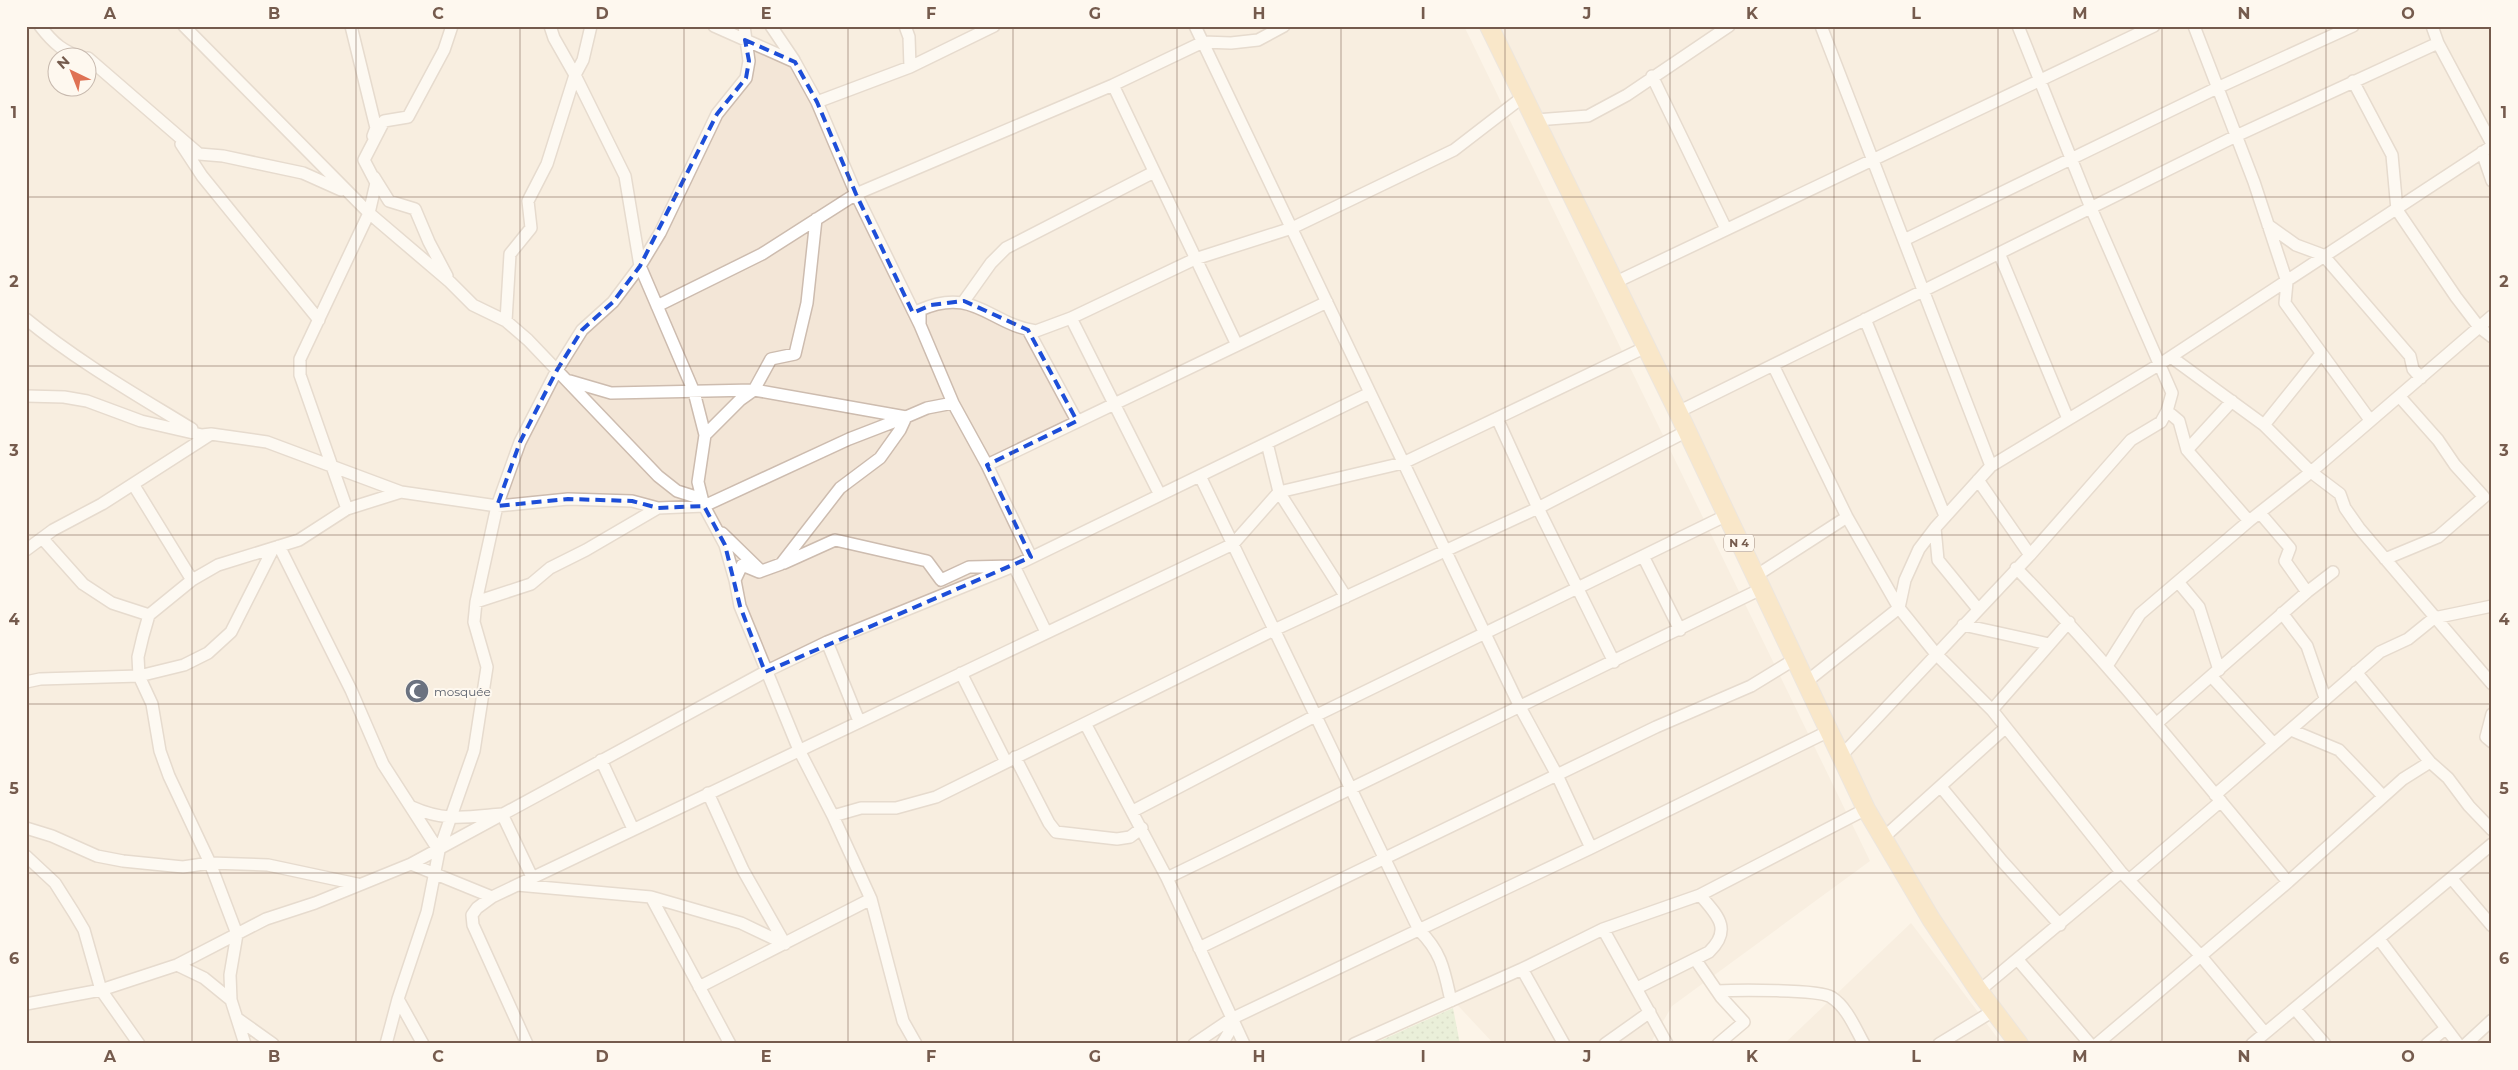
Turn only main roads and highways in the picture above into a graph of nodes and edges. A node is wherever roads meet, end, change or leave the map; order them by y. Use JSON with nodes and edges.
{"nodes":[{"id":1,"x":1489,"y":26,"type":"edge"},
{"id":2,"x":2019,"y":1044,"type":"edge"}],
"edges":[{"from":1,"to":2,"type":"main road","number":"N 4"}]}
